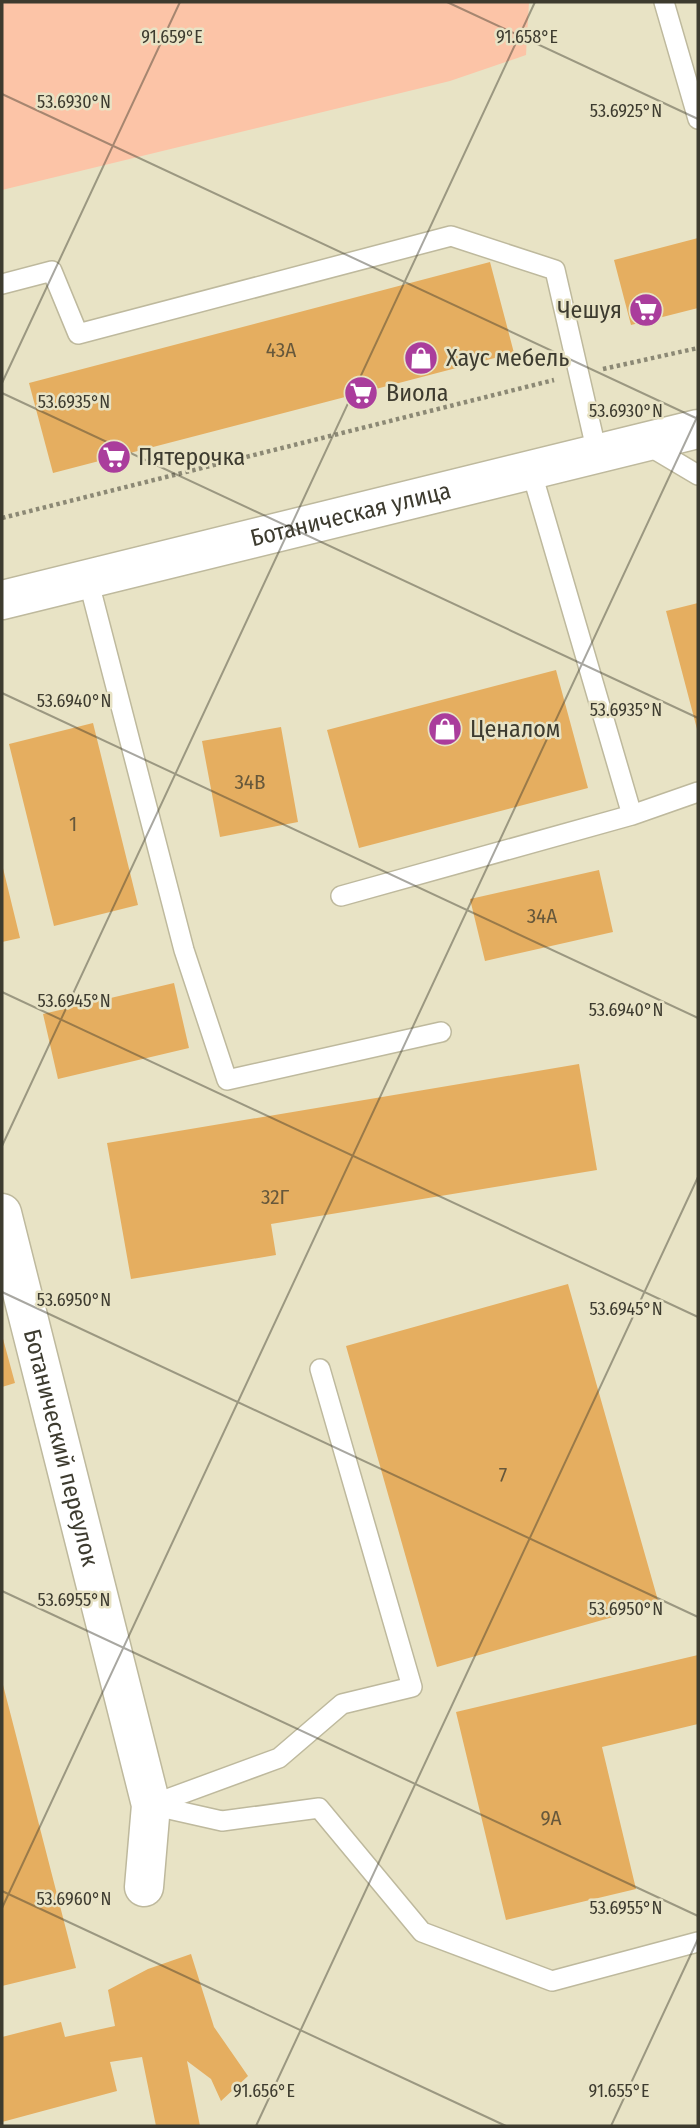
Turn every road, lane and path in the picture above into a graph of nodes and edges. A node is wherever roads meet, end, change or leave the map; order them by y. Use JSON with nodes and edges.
{"nodes":[{"id":1,"x":664,"y":2,"type":"edge"},
{"id":2,"x":698,"y":119,"type":"edge"},
{"id":3,"x":2,"y":284,"type":"edge"},
{"id":4,"x":698,"y":348,"type":"edge"},
{"id":5,"x":578,"y":374,"type":"junction"},
{"id":6,"x":698,"y":429,"type":"edge"},
{"id":7,"x":643,"y":443,"type":"junction"},
{"id":8,"x":597,"y":453,"type":"junction"},
{"id":9,"x":531,"y":470,"type":"junction"},
{"id":10,"x":698,"y":475,"type":"edge"},
{"id":11,"x":2,"y":518,"type":"edge"},
{"id":12,"x":88,"y":579,"type":"junction"},
{"id":13,"x":2,"y":600,"type":"edge"},
{"id":14,"x":698,"y":792,"type":"edge"},
{"id":15,"x":632,"y":815,"type":"junction"},
{"id":16,"x":341,"y":896,"type":"dead end"},
{"id":17,"x":441,"y":1032,"type":"dead end"},
{"id":18,"x":2,"y":1213,"type":"edge"},
{"id":19,"x":320,"y":1370,"type":"dead end"},
{"id":20,"x":151,"y":1805,"type":"junction"},
{"id":21,"x":144,"y":1886,"type":"dead end"},
{"id":22,"x":698,"y":1942,"type":"edge"}],
"edges":[{"from":1,"to":2,"type":"lane"},
{"from":3,"to":5,"type":"lane"},
{"from":4,"to":5,"type":"path"},
{"from":5,"to":8,"type":"lane"},
{"from":5,"to":11,"type":"path"},
{"from":6,"to":7,"type":"street","name":"Ботаническая улица"},
{"from":7,"to":8,"type":"street","name":"Ботаническая улица"},
{"from":7,"to":10,"type":"lane"},
{"from":8,"to":9,"type":"street","name":"Ботаническая улица"},
{"from":9,"to":12,"type":"street","name":"Ботаническая улица"},
{"from":9,"to":15,"type":"lane"},
{"from":12,"to":13,"type":"street","name":"Ботаническая улица"},
{"from":12,"to":17,"type":"lane"},
{"from":14,"to":15,"type":"lane"},
{"from":15,"to":16,"type":"lane"},
{"from":18,"to":20,"type":"street","name":"Ботанический переулок"},
{"from":19,"to":20,"type":"lane"},
{"from":20,"to":21,"type":"street","name":"Ботанический переулок"},
{"from":20,"to":22,"type":"lane"}]}
